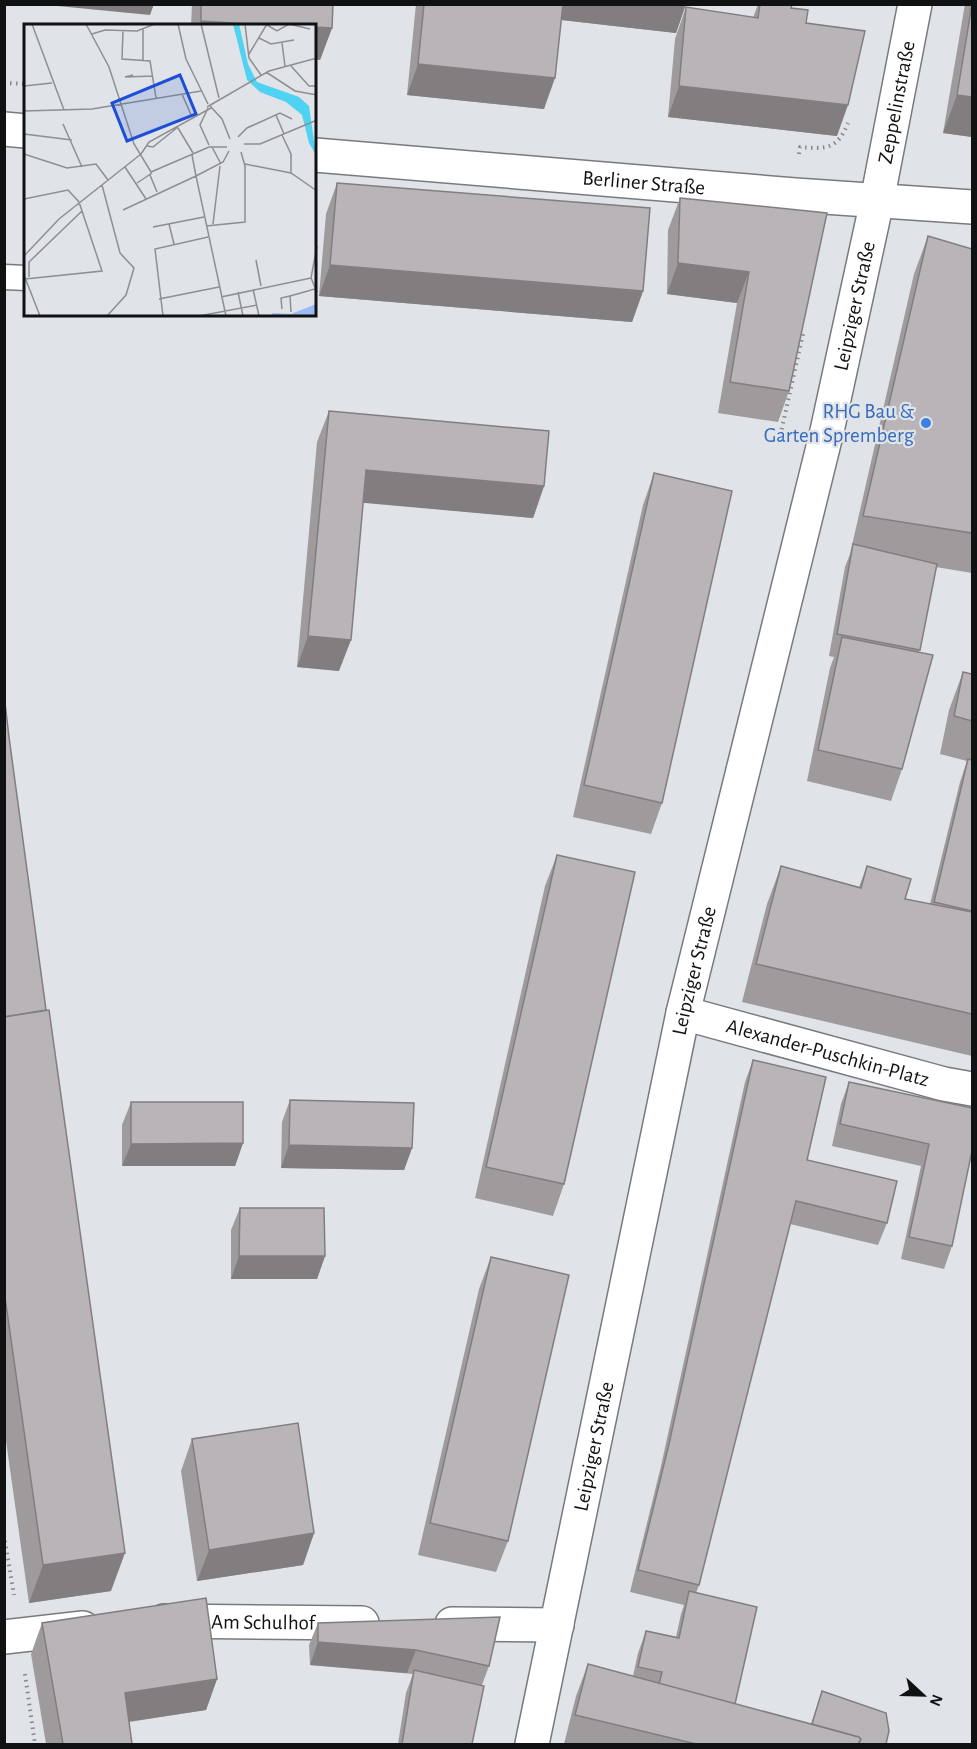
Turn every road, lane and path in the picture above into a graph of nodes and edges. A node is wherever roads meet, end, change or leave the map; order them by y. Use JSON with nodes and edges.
{"nodes":[{"id":1,"x":915,"y":4,"type":"edge"},
{"id":2,"x":4,"y":83,"type":"edge"},
{"id":3,"x":24,"y":84,"type":"edge"},
{"id":4,"x":4,"y":129,"type":"edge"},
{"id":5,"x":24,"y":131,"type":"edge"},
{"id":6,"x":316,"y":154,"type":"edge"},
{"id":7,"x":877,"y":201,"type":"junction"},
{"id":8,"x":972,"y":207,"type":"edge"},
{"id":9,"x":4,"y":277,"type":"edge"},
{"id":10,"x":24,"y":278,"type":"edge"},
{"id":11,"x":683,"y":1013,"type":"junction"},
{"id":12,"x":972,"y":1089,"type":"edge"},
{"id":13,"x":387,"y":1623,"type":"edge"},
{"id":14,"x":422,"y":1623,"type":"edge"},
{"id":15,"x":557,"y":1625,"type":"junction"},
{"id":16,"x":4,"y":1637,"type":"edge"},
{"id":17,"x":532,"y":1744,"type":"edge"}],
"edges":[{"from":1,"to":7,"type":"street","name":"Zeppelinstraße"},
{"from":2,"to":3,"type":"path"},
{"from":4,"to":5,"type":"street"},
{"from":6,"to":7,"type":"street","name":"Berliner Straße"},
{"from":7,"to":8,"type":"street","name":"Berliner Straße"},
{"from":7,"to":11,"type":"street","name":"Leipziger Straße"},
{"from":9,"to":10,"type":"lane"},
{"from":11,"to":12,"type":"street","name":"Alexander-Puschkin-Platz"},
{"from":11,"to":15,"type":"street","name":"Leipziger Straße"},
{"from":13,"to":16,"type":"street","name":"Am Schulhof"},
{"from":14,"to":15,"type":"street"},
{"from":15,"to":17,"type":"street","name":"Leipziger Straße"}]}
